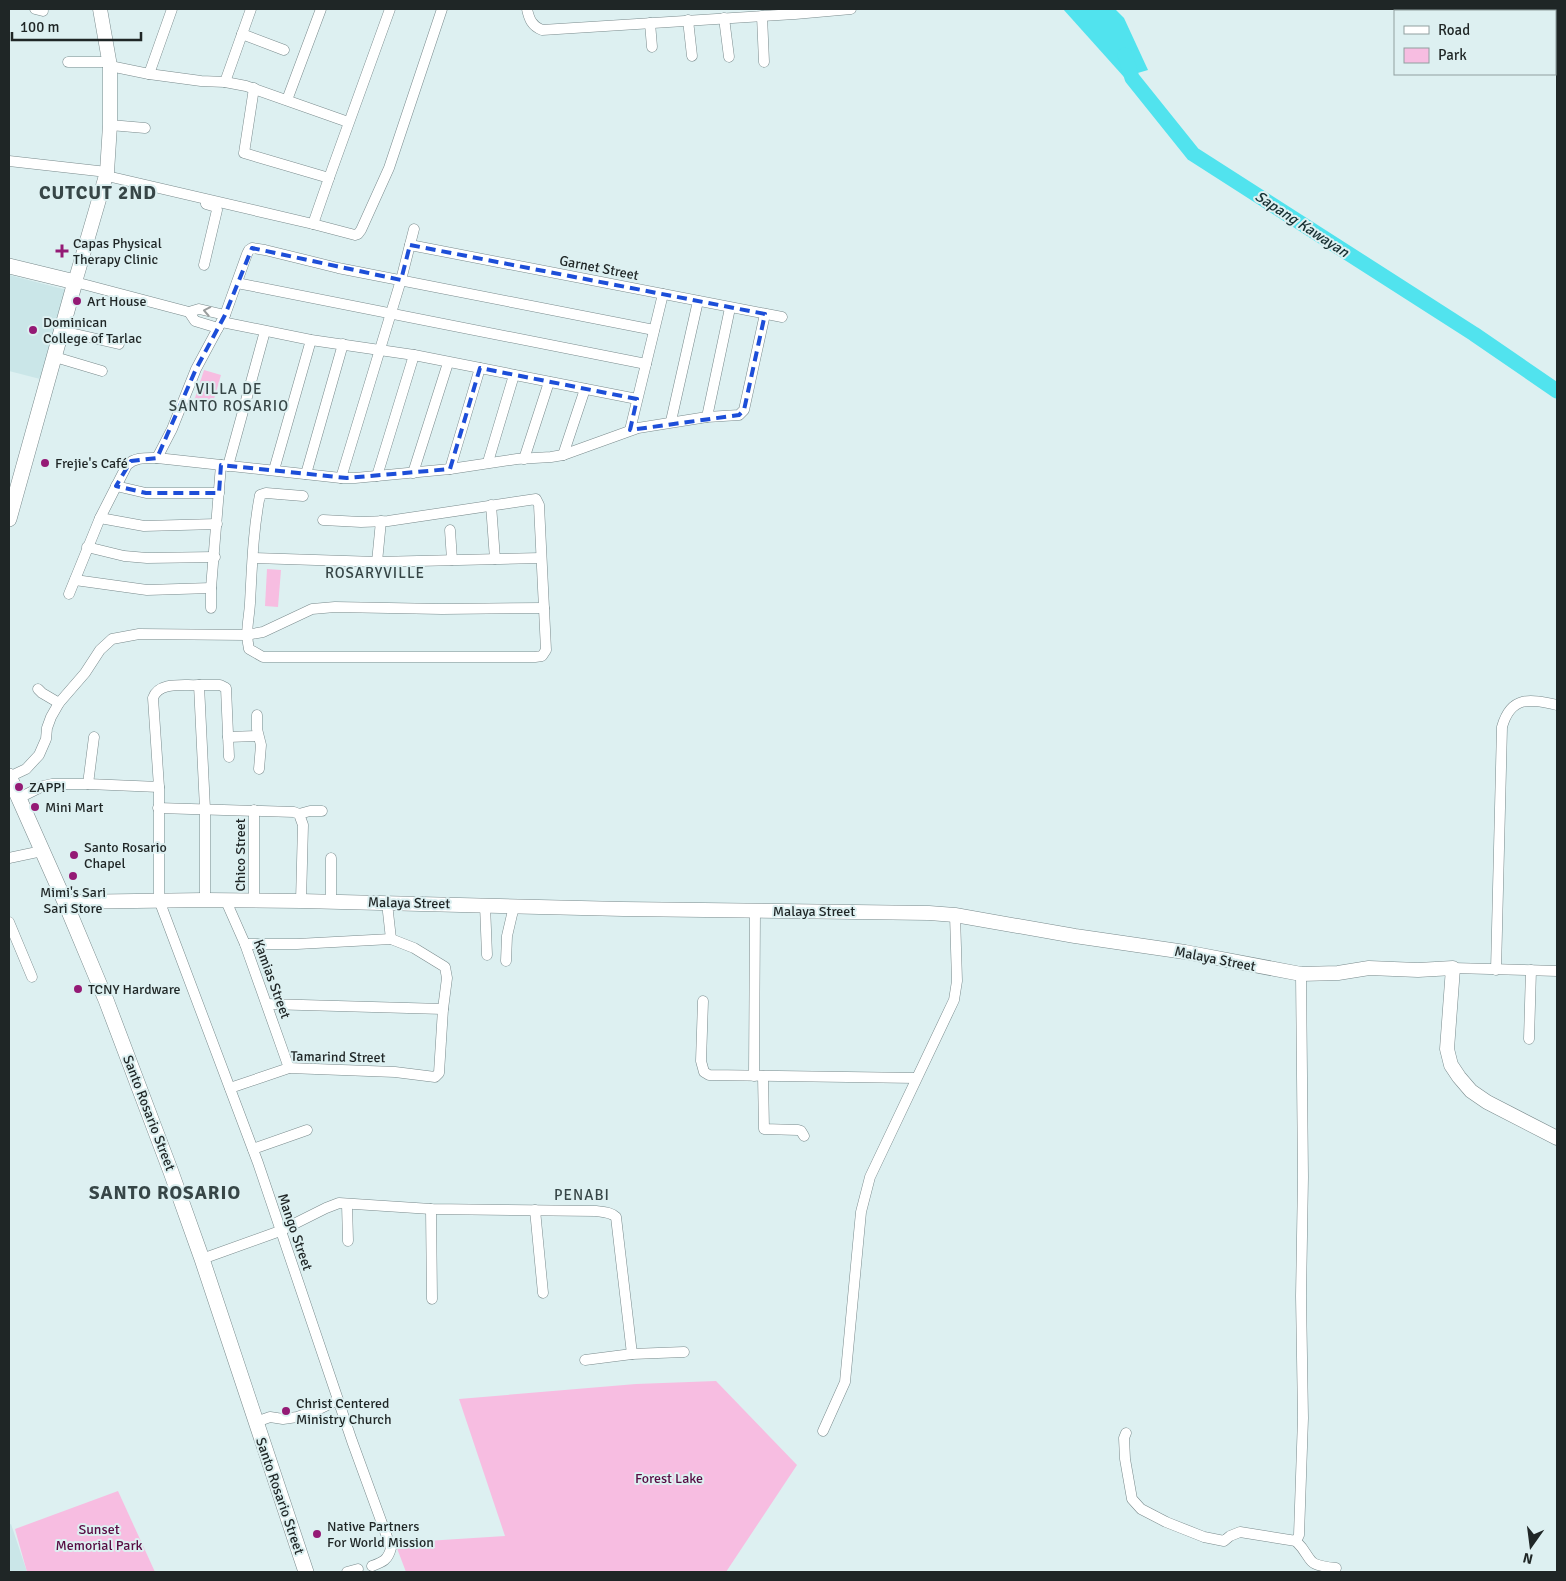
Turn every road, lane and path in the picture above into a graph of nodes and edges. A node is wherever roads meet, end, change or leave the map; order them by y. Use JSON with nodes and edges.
{"nodes":[{"id":1,"x":100,"y":9,"type":"edge"},
{"id":2,"x":172,"y":9,"type":"edge"},
{"id":3,"x":250,"y":9,"type":"edge"},
{"id":4,"x":321,"y":9,"type":"edge"},
{"id":5,"x":390,"y":9,"type":"edge"},
{"id":6,"x":442,"y":9,"type":"edge"},
{"id":7,"x":527,"y":9,"type":"edge"},
{"id":8,"x":851,"y":9,"type":"edge"},
{"id":9,"x":762,"y":16,"type":"junction"},
{"id":10,"x":724,"y":18,"type":"junction"},
{"id":11,"x":688,"y":20,"type":"junction"},
{"id":12,"x":650,"y":23,"type":"junction"},
{"id":13,"x":242,"y":34,"type":"junction"},
{"id":14,"x":652,"y":47,"type":"dead end"},
{"id":15,"x":284,"y":50,"type":"dead end"},
{"id":16,"x":692,"y":56,"type":"dead end"},
{"id":17,"x":728,"y":57,"type":"dead end"},
{"id":18,"x":68,"y":62,"type":"dead end"},
{"id":19,"x":764,"y":62,"type":"dead end"},
{"id":20,"x":110,"y":64,"type":"junction"},
{"id":21,"x":149,"y":74,"type":"junction"},
{"id":22,"x":225,"y":82,"type":"junction"},
{"id":23,"x":254,"y":88,"type":"junction"},
{"id":24,"x":287,"y":100,"type":"junction"},
{"id":25,"x":348,"y":122,"type":"junction"},
{"id":26,"x":110,"y":125,"type":"junction"},
{"id":27,"x":146,"y":128,"type":"dead end"},
{"id":28,"x":9,"y":161,"type":"edge"},
{"id":29,"x":107,"y":174,"type":"junction"},
{"id":30,"x":328,"y":178,"type":"junction"},
{"id":31,"x":201,"y":198,"type":"junction"},
{"id":32,"x":313,"y":224,"type":"junction"},
{"id":33,"x":414,"y":229,"type":"dead end"},
{"id":34,"x":410,"y":245,"type":"junction"},
{"id":35,"x":204,"y":264,"type":"dead end"},
{"id":36,"x":9,"y":266,"type":"edge"},
{"id":37,"x":401,"y":280,"type":"junction"},
{"id":38,"x":75,"y":282,"type":"junction"},
{"id":39,"x":237,"y":283,"type":"junction"},
{"id":40,"x":663,"y":294,"type":"junction"},
{"id":41,"x":698,"y":301,"type":"junction"},
{"id":42,"x":730,"y":308,"type":"junction"},
{"id":43,"x":189,"y":312,"type":"junction"},
{"id":44,"x":390,"y":312,"type":"junction"},
{"id":45,"x":764,"y":314,"type":"junction"},
{"id":46,"x":782,"y":318,"type":"dead end"},
{"id":47,"x":222,"y":321,"type":"junction"},
{"id":48,"x":654,"y":330,"type":"junction"},
{"id":49,"x":62,"y":331,"type":"junction"},
{"id":50,"x":265,"y":331,"type":"junction"},
{"id":51,"x":311,"y":340,"type":"junction"},
{"id":52,"x":118,"y":344,"type":"dead end"},
{"id":53,"x":343,"y":344,"type":"junction"},
{"id":54,"x":379,"y":350,"type":"junction"},
{"id":55,"x":414,"y":355,"type":"junction"},
{"id":56,"x":55,"y":356,"type":"junction"},
{"id":57,"x":448,"y":363,"type":"junction"},
{"id":58,"x":646,"y":364,"type":"junction"},
{"id":59,"x":480,"y":368,"type":"junction"},
{"id":60,"x":102,"y":371,"type":"dead end"},
{"id":61,"x":514,"y":375,"type":"junction"},
{"id":62,"x":549,"y":382,"type":"junction"},
{"id":63,"x":584,"y":389,"type":"junction"},
{"id":64,"x":637,"y":400,"type":"junction"},
{"id":65,"x":706,"y":417,"type":"junction"},
{"id":66,"x":671,"y":421,"type":"junction"},
{"id":67,"x":630,"y":430,"type":"junction"},
{"id":68,"x":563,"y":455,"type":"junction"},
{"id":69,"x":157,"y":458,"type":"junction"},
{"id":70,"x":524,"y":459,"type":"junction"},
{"id":71,"x":488,"y":462,"type":"junction"},
{"id":72,"x":225,"y":465,"type":"junction"},
{"id":73,"x":450,"y":469,"type":"junction"},
{"id":74,"x":274,"y":470,"type":"junction"},
{"id":75,"x":413,"y":473,"type":"junction"},
{"id":76,"x":306,"y":474,"type":"junction"},
{"id":77,"x":377,"y":476,"type":"junction"},
{"id":78,"x":341,"y":478,"type":"junction"},
{"id":79,"x":116,"y":486,"type":"junction"},
{"id":80,"x":219,"y":493,"type":"junction"},
{"id":81,"x":303,"y":496,"type":"dead end"},
{"id":82,"x":492,"y":505,"type":"junction"},
{"id":83,"x":10,"y":509,"type":"edge"},
{"id":84,"x":100,"y":518,"type":"junction"},
{"id":85,"x":323,"y":520,"type":"dead end"},
{"id":86,"x":381,"y":521,"type":"junction"},
{"id":87,"x":217,"y":524,"type":"junction"},
{"id":88,"x":450,"y":530,"type":"dead end"},
{"id":89,"x":87,"y":547,"type":"junction"},
{"id":90,"x":215,"y":557,"type":"junction"},
{"id":91,"x":253,"y":558,"type":"junction"},
{"id":92,"x":541,"y":558,"type":"junction"},
{"id":93,"x":495,"y":559,"type":"junction"},
{"id":94,"x":452,"y":560,"type":"junction"},
{"id":95,"x":377,"y":562,"type":"junction"},
{"id":96,"x":75,"y":580,"type":"junction"},
{"id":97,"x":211,"y":588,"type":"junction"},
{"id":98,"x":69,"y":594,"type":"dead end"},
{"id":99,"x":211,"y":608,"type":"dead end"},
{"id":100,"x":544,"y":608,"type":"junction"},
{"id":101,"x":246,"y":635,"type":"junction"},
{"id":102,"x":199,"y":685,"type":"junction"},
{"id":103,"x":38,"y":689,"type":"dead end"},
{"id":104,"x":59,"y":703,"type":"junction"},
{"id":105,"x":1557,"y":706,"type":"edge"},
{"id":106,"x":257,"y":715,"type":"dead end"},
{"id":107,"x":258,"y":736,"type":"junction"},
{"id":108,"x":94,"y":737,"type":"dead end"},
{"id":109,"x":228,"y":737,"type":"junction"},
{"id":110,"x":228,"y":757,"type":"dead end"},
{"id":111,"x":259,"y":769,"type":"dead end"},
{"id":112,"x":9,"y":776,"type":"edge"},
{"id":113,"x":88,"y":784,"type":"junction"},
{"id":114,"x":158,"y":787,"type":"junction"},
{"id":115,"x":19,"y":798,"type":"junction"},
{"id":116,"x":158,"y":808,"type":"junction"},
{"id":117,"x":205,"y":809,"type":"junction"},
{"id":118,"x":254,"y":810,"type":"junction"},
{"id":119,"x":322,"y":811,"type":"dead end"},
{"id":120,"x":299,"y":814,"type":"junction"},
{"id":121,"x":42,"y":851,"type":"junction"},
{"id":122,"x":9,"y":858,"type":"edge"},
{"id":123,"x":331,"y":858,"type":"dead end"},
{"id":124,"x":159,"y":900,"type":"junction"},
{"id":125,"x":205,"y":900,"type":"junction"},
{"id":126,"x":254,"y":900,"type":"junction"},
{"id":127,"x":301,"y":900,"type":"junction"},
{"id":128,"x":226,"y":901,"type":"junction"},
{"id":129,"x":331,"y":901,"type":"junction"},
{"id":130,"x":65,"y":902,"type":"junction"},
{"id":131,"x":387,"y":902,"type":"junction"},
{"id":132,"x":484,"y":905,"type":"junction"},
{"id":133,"x":514,"y":906,"type":"junction"},
{"id":134,"x":755,"y":911,"type":"junction"},
{"id":135,"x":955,"y":915,"type":"junction"},
{"id":136,"x":9,"y":922,"type":"edge"},
{"id":137,"x":391,"y":939,"type":"junction"},
{"id":138,"x":245,"y":944,"type":"junction"},
{"id":139,"x":487,"y":955,"type":"dead end"},
{"id":140,"x":506,"y":961,"type":"dead end"},
{"id":141,"x":1453,"y":968,"type":"junction"},
{"id":142,"x":1496,"y":970,"type":"junction"},
{"id":143,"x":1531,"y":970,"type":"junction"},
{"id":144,"x":1557,"y":970,"type":"edge"},
{"id":145,"x":1301,"y":974,"type":"junction"},
{"id":146,"x":32,"y":977,"type":"dead end"},
{"id":147,"x":703,"y":1000,"type":"dead end"},
{"id":148,"x":267,"y":1004,"type":"junction"},
{"id":149,"x":443,"y":1009,"type":"junction"},
{"id":150,"x":1529,"y":1040,"type":"dead end"},
{"id":151,"x":289,"y":1068,"type":"junction"},
{"id":152,"x":759,"y":1076,"type":"junction"},
{"id":153,"x":916,"y":1078,"type":"junction"},
{"id":154,"x":230,"y":1088,"type":"junction"},
{"id":155,"x":307,"y":1130,"type":"dead end"},
{"id":156,"x":804,"y":1136,"type":"dead end"},
{"id":157,"x":1557,"y":1138,"type":"edge"},
{"id":158,"x":253,"y":1149,"type":"junction"},
{"id":159,"x":347,"y":1204,"type":"junction"},
{"id":160,"x":431,"y":1209,"type":"junction"},
{"id":161,"x":535,"y":1210,"type":"junction"},
{"id":162,"x":280,"y":1230,"type":"junction"},
{"id":163,"x":348,"y":1241,"type":"dead end"},
{"id":164,"x":202,"y":1259,"type":"junction"},
{"id":165,"x":543,"y":1293,"type":"dead end"},
{"id":166,"x":432,"y":1299,"type":"dead end"},
{"id":167,"x":684,"y":1352,"type":"dead end"},
{"id":168,"x":632,"y":1354,"type":"junction"},
{"id":169,"x":585,"y":1360,"type":"dead end"},
{"id":170,"x":338,"y":1400,"type":"junction"},
{"id":171,"x":256,"y":1422,"type":"junction"},
{"id":172,"x":823,"y":1431,"type":"dead end"},
{"id":173,"x":1126,"y":1433,"type":"dead end"},
{"id":174,"x":1296,"y":1541,"type":"junction"},
{"id":175,"x":372,"y":1566,"type":"dead end"},
{"id":176,"x":1336,"y":1568,"type":"dead end"},
{"id":177,"x":358,"y":1569,"type":"dead end"},
{"id":178,"x":306,"y":1572,"type":"edge"},
{"id":179,"x":346,"y":1572,"type":"edge"}],
"edges":[{"from":1,"to":20,"type":"street"},
{"from":2,"to":21,"type":"street"},
{"from":3,"to":13,"type":"street"},
{"from":4,"to":24,"type":"street"},
{"from":5,"to":25,"type":"street"},
{"from":6,"to":32,"type":"street"},
{"from":7,"to":12,"type":"street"},
{"from":8,"to":9,"type":"street"},
{"from":9,"to":10,"type":"street"},
{"from":9,"to":19,"type":"street"},
{"from":10,"to":11,"type":"street"},
{"from":10,"to":17,"type":"street"},
{"from":11,"to":12,"type":"street"},
{"from":11,"to":16,"type":"street"},
{"from":12,"to":14,"type":"street"},
{"from":13,"to":15,"type":"street"},
{"from":13,"to":22,"type":"street"},
{"from":18,"to":20,"type":"street"},
{"from":20,"to":21,"type":"street"},
{"from":20,"to":26,"type":"street"},
{"from":21,"to":22,"type":"street"},
{"from":22,"to":23,"type":"street"},
{"from":23,"to":24,"type":"street"},
{"from":23,"to":30,"type":"street"},
{"from":24,"to":25,"type":"street"},
{"from":25,"to":30,"type":"street"},
{"from":26,"to":27,"type":"street"},
{"from":26,"to":29,"type":"street"},
{"from":28,"to":29,"type":"street"},
{"from":29,"to":31,"type":"street"},
{"from":29,"to":38,"type":"street"},
{"from":30,"to":32,"type":"street"},
{"from":31,"to":32,"type":"street"},
{"from":31,"to":35,"type":"street"},
{"from":33,"to":34,"type":"street"},
{"from":34,"to":37,"type":"street"},
{"from":34,"to":40,"type":"street","name":"Garnet Street"},
{"from":36,"to":38,"type":"main road"},
{"from":37,"to":39,"type":"street"},
{"from":37,"to":44,"type":"street"},
{"from":37,"to":48,"type":"street"},
{"from":38,"to":43,"type":"street"},
{"from":38,"to":49,"type":"main road"},
{"from":39,"to":44,"type":"street"},
{"from":39,"to":47,"type":"street"},
{"from":40,"to":41,"type":"street","name":"Garnet Street"},
{"from":40,"to":48,"type":"street"},
{"from":41,"to":42,"type":"street","name":"Garnet Street"},
{"from":41,"to":66,"type":"street"},
{"from":42,"to":45,"type":"street","name":"Garnet Street"},
{"from":42,"to":65,"type":"street"},
{"from":47,"to":43,"type":"street","one_way":true},
{"from":43,"to":47,"type":"street"},
{"from":44,"to":54,"type":"street"},
{"from":44,"to":58,"type":"street"},
{"from":45,"to":46,"type":"street","name":"Garnet Street"},
{"from":45,"to":65,"type":"street"},
{"from":47,"to":50,"type":"street"},
{"from":47,"to":69,"type":"street"},
{"from":48,"to":58,"type":"street"},
{"from":49,"to":52,"type":"street"},
{"from":49,"to":56,"type":"main road"},
{"from":50,"to":51,"type":"street"},
{"from":50,"to":72,"type":"street"},
{"from":51,"to":53,"type":"street"},
{"from":51,"to":74,"type":"street"},
{"from":53,"to":54,"type":"street"},
{"from":53,"to":76,"type":"street"},
{"from":54,"to":55,"type":"street"},
{"from":54,"to":78,"type":"street"},
{"from":55,"to":57,"type":"street"},
{"from":55,"to":77,"type":"street"},
{"from":56,"to":60,"type":"street"},
{"from":56,"to":83,"type":"main road"},
{"from":57,"to":59,"type":"street"},
{"from":57,"to":75,"type":"street"},
{"from":58,"to":64,"type":"street"},
{"from":59,"to":61,"type":"street"},
{"from":59,"to":73,"type":"street"},
{"from":61,"to":62,"type":"street"},
{"from":61,"to":71,"type":"street"},
{"from":62,"to":63,"type":"street"},
{"from":62,"to":70,"type":"street"},
{"from":63,"to":64,"type":"street"},
{"from":63,"to":68,"type":"street"},
{"from":64,"to":67,"type":"street"},
{"from":65,"to":66,"type":"street"},
{"from":66,"to":67,"type":"street"},
{"from":67,"to":68,"type":"street"},
{"from":68,"to":70,"type":"street"},
{"from":69,"to":72,"type":"street"},
{"from":69,"to":79,"type":"street"},
{"from":70,"to":71,"type":"street"},
{"from":71,"to":73,"type":"street"},
{"from":72,"to":74,"type":"street"},
{"from":72,"to":80,"type":"street"},
{"from":73,"to":75,"type":"street"},
{"from":74,"to":76,"type":"street"},
{"from":75,"to":77,"type":"street"},
{"from":76,"to":78,"type":"street"},
{"from":77,"to":78,"type":"street"},
{"from":79,"to":80,"type":"street"},
{"from":79,"to":84,"type":"street"},
{"from":80,"to":87,"type":"street"},
{"from":81,"to":91,"type":"street"},
{"from":82,"to":86,"type":"street"},
{"from":82,"to":92,"type":"street"},
{"from":82,"to":93,"type":"street"},
{"from":84,"to":87,"type":"street"},
{"from":84,"to":89,"type":"street"},
{"from":85,"to":86,"type":"street"},
{"from":86,"to":95,"type":"street"},
{"from":87,"to":90,"type":"street"},
{"from":88,"to":94,"type":"street"},
{"from":89,"to":90,"type":"street"},
{"from":89,"to":96,"type":"street"},
{"from":90,"to":97,"type":"street"},
{"from":91,"to":95,"type":"street"},
{"from":91,"to":101,"type":"street"},
{"from":92,"to":93,"type":"street"},
{"from":92,"to":100,"type":"street"},
{"from":93,"to":94,"type":"street"},
{"from":94,"to":95,"type":"street"},
{"from":96,"to":97,"type":"street"},
{"from":96,"to":98,"type":"street"},
{"from":97,"to":99,"type":"street"},
{"from":100,"to":101,"type":"street"},
{"from":100,"to":101,"type":"street"},
{"from":101,"to":104,"type":"street"},
{"from":102,"to":109,"type":"street"},
{"from":102,"to":114,"type":"street"},
{"from":102,"to":117,"type":"street"},
{"from":103,"to":104,"type":"street"},
{"from":104,"to":112,"type":"street"},
{"from":105,"to":142,"type":"street"},
{"from":106,"to":107,"type":"street"},
{"from":107,"to":109,"type":"street"},
{"from":107,"to":111,"type":"street"},
{"from":108,"to":113,"type":"street"},
{"from":109,"to":110,"type":"street"},
{"from":112,"to":115,"type":"main road","name":"Santo Rosario Street"},
{"from":113,"to":114,"type":"street"},
{"from":113,"to":115,"type":"street"},
{"from":114,"to":116,"type":"street"},
{"from":115,"to":121,"type":"main road","name":"Santo Rosario Street"},
{"from":116,"to":117,"type":"street"},
{"from":116,"to":124,"type":"street"},
{"from":117,"to":118,"type":"street"},
{"from":117,"to":125,"type":"street"},
{"from":118,"to":120,"type":"street"},
{"from":118,"to":126,"type":"street","name":"Chico Street"},
{"from":119,"to":120,"type":"street"},
{"from":120,"to":127,"type":"street"},
{"from":121,"to":122,"type":"street"},
{"from":121,"to":130,"type":"main road","name":"Santo Rosario Street"},
{"from":123,"to":129,"type":"street"},
{"from":124,"to":125,"type":"street","name":"Malaya Street"},
{"from":124,"to":130,"type":"street","name":"Malaya Street"},
{"from":124,"to":154,"type":"street","name":"Mango Street"},
{"from":125,"to":128,"type":"street","name":"Malaya Street"},
{"from":126,"to":127,"type":"street","name":"Malaya Street"},
{"from":126,"to":128,"type":"street","name":"Malaya Street"},
{"from":127,"to":129,"type":"street","name":"Malaya Street"},
{"from":128,"to":138,"type":"street","name":"Kamias Street"},
{"from":129,"to":131,"type":"street","name":"Malaya Street"},
{"from":130,"to":164,"type":"main road","name":"Santo Rosario Street"},
{"from":131,"to":132,"type":"street","name":"Malaya Street"},
{"from":131,"to":137,"type":"street"},
{"from":132,"to":133,"type":"street","name":"Malaya Street"},
{"from":132,"to":139,"type":"street"},
{"from":133,"to":134,"type":"street","name":"Malaya Street"},
{"from":133,"to":140,"type":"street"},
{"from":134,"to":135,"type":"street","name":"Malaya Street"},
{"from":134,"to":152,"type":"street"},
{"from":135,"to":145,"type":"street","name":"Malaya Street"},
{"from":135,"to":153,"type":"street"},
{"from":136,"to":146,"type":"street"},
{"from":137,"to":138,"type":"street"},
{"from":137,"to":149,"type":"street"},
{"from":138,"to":148,"type":"street","name":"Kamias Street"},
{"from":141,"to":142,"type":"street","name":"Malaya Street"},
{"from":141,"to":145,"type":"street","name":"Malaya Street"},
{"from":141,"to":157,"type":"street"},
{"from":142,"to":143,"type":"street","name":"Malaya Street"},
{"from":143,"to":144,"type":"street","name":"Malaya Street"},
{"from":143,"to":150,"type":"street"},
{"from":145,"to":174,"type":"street"},
{"from":147,"to":152,"type":"street"},
{"from":148,"to":149,"type":"street"},
{"from":148,"to":151,"type":"street","name":"Kamias Street"},
{"from":149,"to":151,"type":"street","name":"Tamarind Street"},
{"from":151,"to":154,"type":"street","name":"Tamarind Street"},
{"from":152,"to":153,"type":"street"},
{"from":152,"to":156,"type":"street"},
{"from":153,"to":172,"type":"street"},
{"from":154,"to":158,"type":"street","name":"Mango Street"},
{"from":155,"to":158,"type":"street"},
{"from":158,"to":162,"type":"street","name":"Mango Street"},
{"from":159,"to":160,"type":"street"},
{"from":159,"to":162,"type":"street"},
{"from":159,"to":163,"type":"street"},
{"from":160,"to":161,"type":"street"},
{"from":160,"to":166,"type":"street"},
{"from":161,"to":165,"type":"street"},
{"from":161,"to":168,"type":"street"},
{"from":162,"to":164,"type":"street"},
{"from":162,"to":170,"type":"street","name":"Mango Street"},
{"from":164,"to":171,"type":"main road","name":"Santo Rosario Street"},
{"from":167,"to":168,"type":"street"},
{"from":168,"to":169,"type":"street"},
{"from":170,"to":171,"type":"street"},
{"from":170,"to":175,"type":"street","name":"Mango Street"},
{"from":171,"to":178,"type":"main road","name":"Santo Rosario Street"},
{"from":173,"to":174,"type":"street"},
{"from":174,"to":176,"type":"street"},
{"from":177,"to":179,"type":"street"}]}
